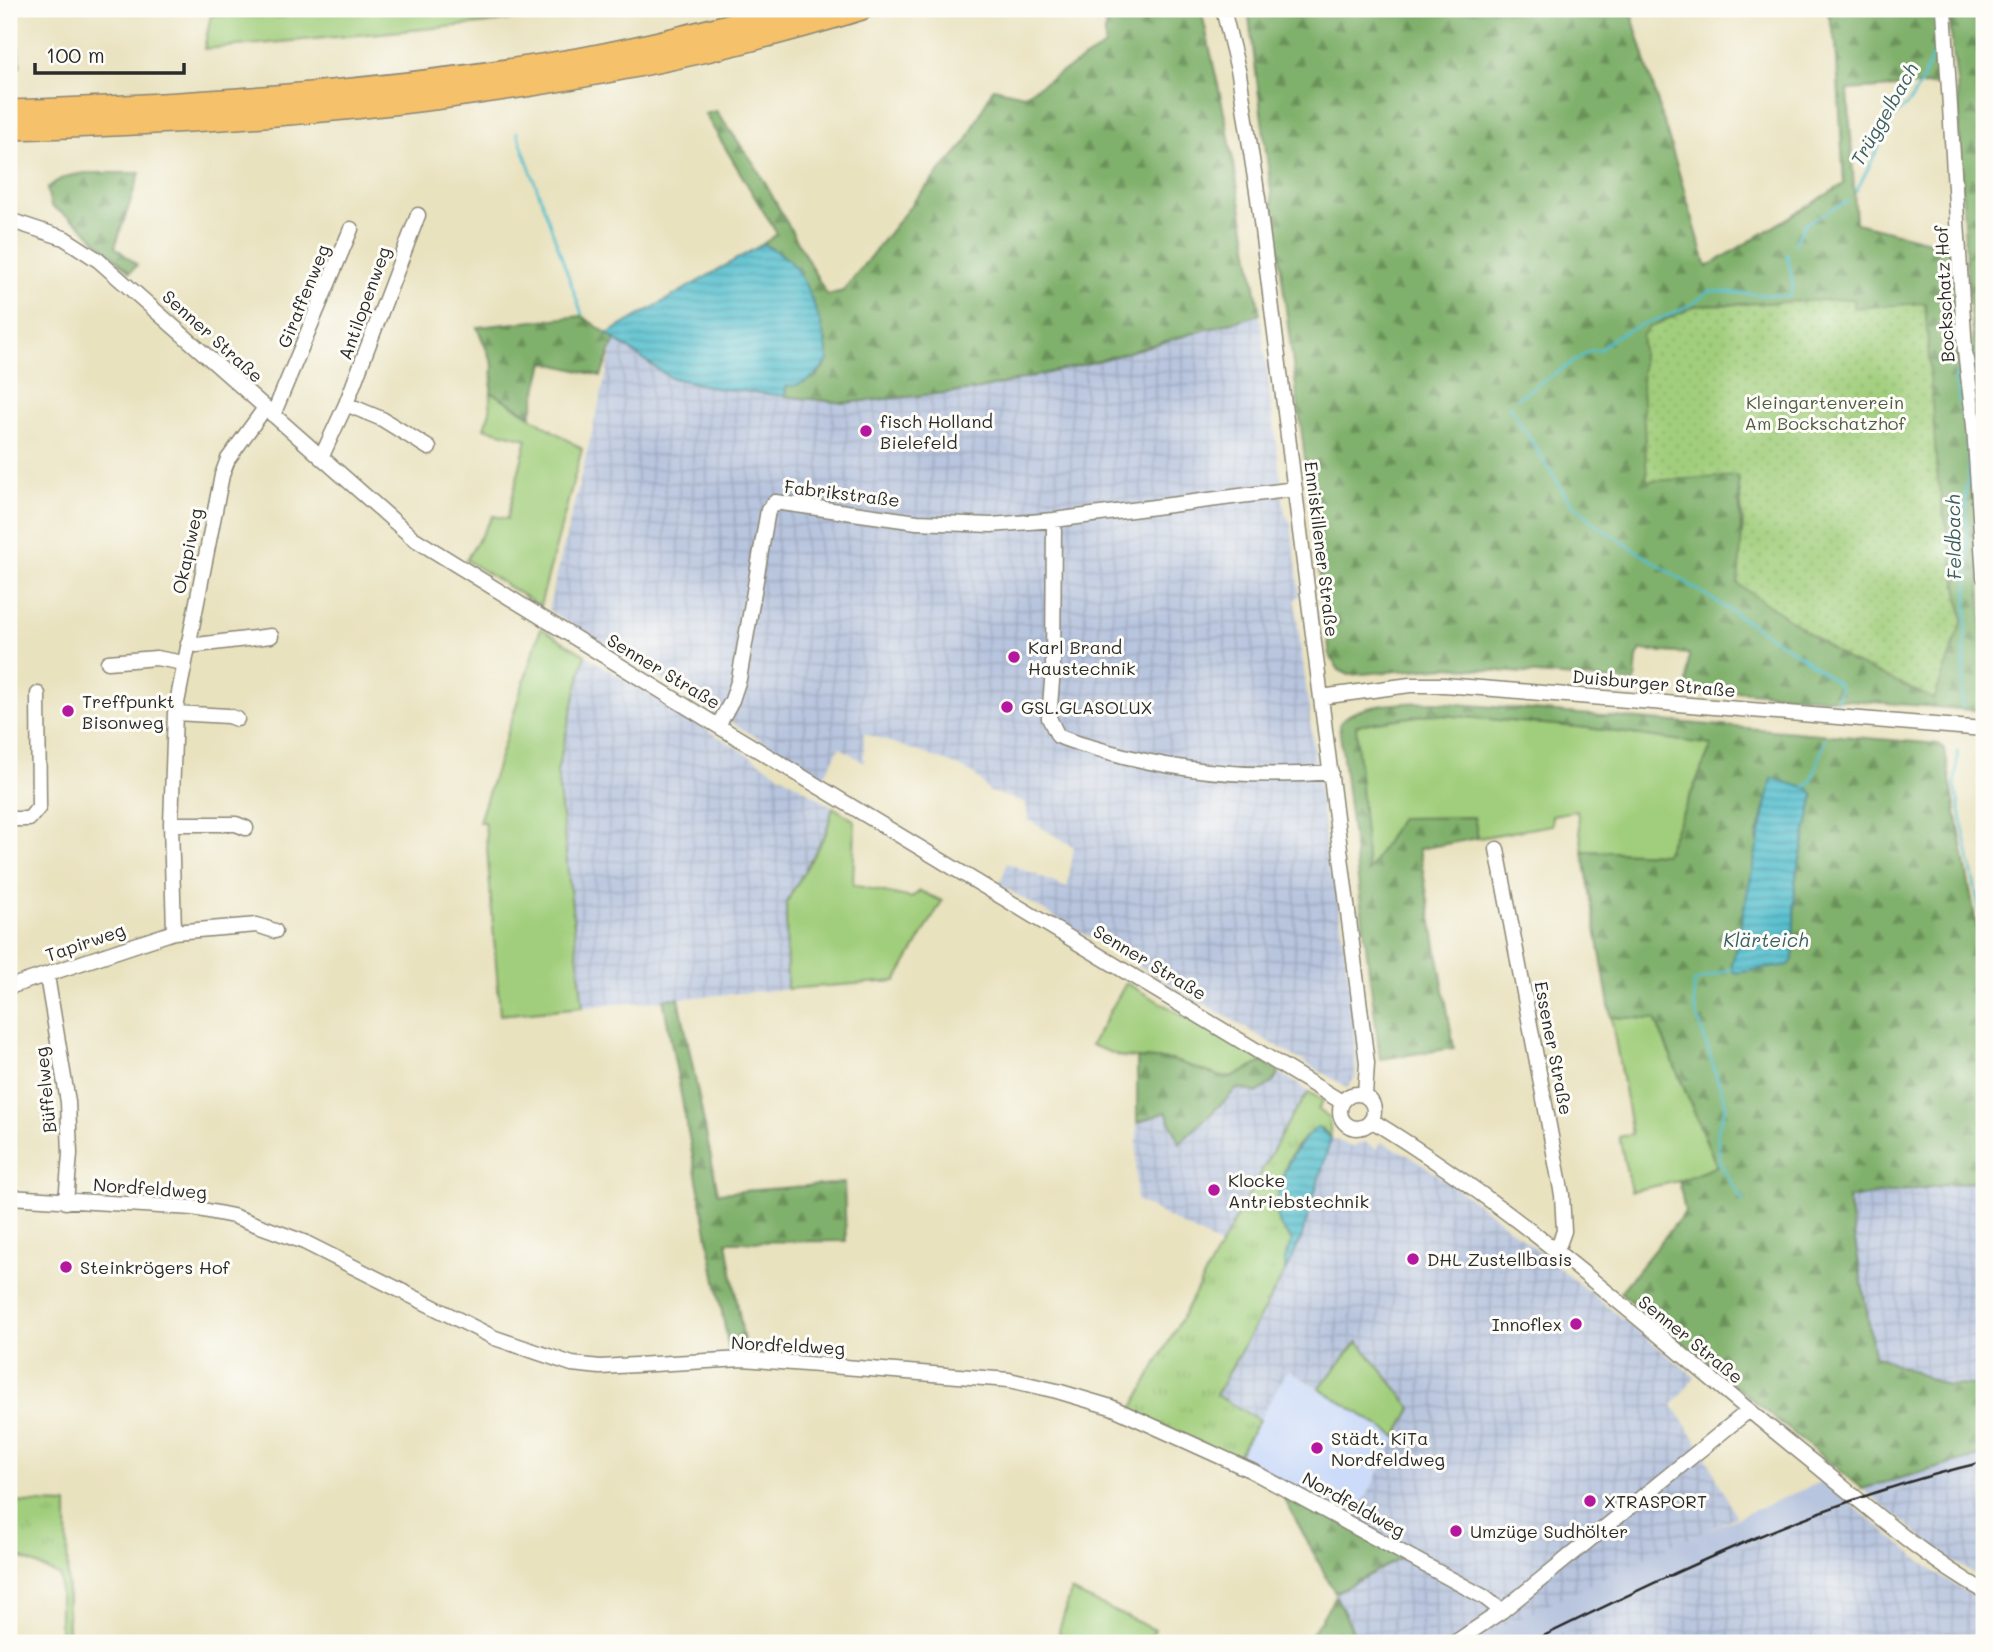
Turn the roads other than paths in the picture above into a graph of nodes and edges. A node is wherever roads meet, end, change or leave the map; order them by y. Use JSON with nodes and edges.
{"nodes":[{"id":1,"x":789,"y":9,"type":"edge"},
{"id":2,"x":862,"y":9,"type":"edge"},
{"id":3,"x":1223,"y":9,"type":"edge"},
{"id":4,"x":1944,"y":9,"type":"edge"},
{"id":5,"x":9,"y":111,"type":"edge"},
{"id":6,"x":9,"y":129,"type":"edge"},
{"id":7,"x":418,"y":215,"type":"dead end"},
{"id":8,"x":9,"y":220,"type":"edge"},
{"id":9,"x":351,"y":229,"type":"dead end"},
{"id":10,"x":346,"y":404,"type":"junction"},
{"id":11,"x":269,"y":412,"type":"junction"},
{"id":12,"x":429,"y":448,"type":"dead end"},
{"id":13,"x":321,"y":458,"type":"junction"},
{"id":14,"x":1295,"y":489,"type":"junction"},
{"id":15,"x":1054,"y":520,"type":"junction"},
{"id":16,"x":1984,"y":577,"type":"edge"},
{"id":17,"x":271,"y":636,"type":"dead end"},
{"id":18,"x":188,"y":643,"type":"junction"},
{"id":19,"x":108,"y":662,"type":"dead end"},
{"id":20,"x":184,"y":663,"type":"junction"},
{"id":21,"x":38,"y":694,"type":"dead end"},
{"id":22,"x":1321,"y":697,"type":"junction"},
{"id":23,"x":175,"y":713,"type":"junction"},
{"id":24,"x":237,"y":719,"type":"dead end"},
{"id":25,"x":718,"y":726,"type":"junction"},
{"id":26,"x":1984,"y":729,"type":"edge"},
{"id":27,"x":1331,"y":772,"type":"junction"},
{"id":28,"x":9,"y":819,"type":"edge"},
{"id":29,"x":171,"y":824,"type":"junction"},
{"id":30,"x":246,"y":828,"type":"dead end"},
{"id":31,"x":1497,"y":849,"type":"dead end"},
{"id":32,"x":275,"y":931,"type":"dead end"},
{"id":33,"x":174,"y":932,"type":"junction"},
{"id":34,"x":47,"y":976,"type":"junction"},
{"id":35,"x":9,"y":988,"type":"edge"},
{"id":36,"x":1365,"y":1096,"type":"junction"},
{"id":37,"x":1342,"y":1102,"type":"junction"},
{"id":38,"x":1371,"y":1121,"type":"junction"},
{"id":39,"x":9,"y":1197,"type":"edge"},
{"id":40,"x":65,"y":1202,"type":"junction"},
{"id":41,"x":1556,"y":1253,"type":"junction"},
{"id":42,"x":1748,"y":1411,"type":"junction"},
{"id":43,"x":1984,"y":1591,"type":"edge"},
{"id":44,"x":1502,"y":1611,"type":"junction"},
{"id":45,"x":1454,"y":1643,"type":"edge"}],
"edges":[{"from":1,"to":5,"type":"highway"},
{"from":2,"to":6,"type":"highway"},
{"from":3,"to":14,"type":"street","name":"Enniskillener Straße"},
{"from":4,"to":16,"type":"street","name":"Bockschatz Hof"},
{"from":7,"to":10,"type":"street","name":"Antilopenweg"},
{"from":8,"to":11,"type":"street","name":"Senner Straße"},
{"from":9,"to":11,"type":"street","name":"Giraffenweg"},
{"from":10,"to":12,"type":"street"},
{"from":10,"to":13,"type":"street","name":"Antilopenweg"},
{"from":11,"to":13,"type":"street","name":"Senner Straße"},
{"from":11,"to":18,"type":"street","name":"Okapiweg"},
{"from":13,"to":25,"type":"street","name":"Senner Straße"},
{"from":14,"to":15,"type":"street","name":"Fabrikstraße"},
{"from":14,"to":22,"type":"street","name":"Enniskillener Straße"},
{"from":15,"to":25,"type":"street","name":"Fabrikstraße"},
{"from":15,"to":27,"type":"street"},
{"from":17,"to":18,"type":"street"},
{"from":18,"to":20,"type":"street","name":"Okapiweg"},
{"from":19,"to":20,"type":"street"},
{"from":20,"to":23,"type":"street","name":"Okapiweg"},
{"from":21,"to":28,"type":"street"},
{"from":22,"to":26,"type":"street","name":"Duisburger Straße"},
{"from":22,"to":27,"type":"street","name":"Enniskillener Straße"},
{"from":23,"to":24,"type":"street"},
{"from":23,"to":29,"type":"street","name":"Okapiweg"},
{"from":25,"to":37,"type":"street","name":"Senner Straße"},
{"from":27,"to":36,"type":"street","name":"Enniskillener Straße"},
{"from":29,"to":30,"type":"street"},
{"from":29,"to":33,"type":"street","name":"Okapiweg"},
{"from":31,"to":41,"type":"street","name":"Essener Straße"},
{"from":32,"to":33,"type":"street"},
{"from":33,"to":34,"type":"street","name":"Tapirweg"},
{"from":34,"to":35,"type":"street","name":"Tapirweg"},
{"from":34,"to":40,"type":"street","name":"Büffelweg"},
{"from":36,"to":37,"type":"street"},
{"from":36,"to":38,"type":"street"},
{"from":37,"to":38,"type":"street"},
{"from":38,"to":41,"type":"street","name":"Senner Straße"},
{"from":39,"to":40,"type":"street","name":"Nordfeldweg"},
{"from":40,"to":44,"type":"street","name":"Nordfeldweg"},
{"from":41,"to":42,"type":"street","name":"Senner Straße"},
{"from":42,"to":43,"type":"street","name":"Senner Straße"},
{"from":42,"to":44,"type":"street"},
{"from":44,"to":45,"type":"street"}]}
